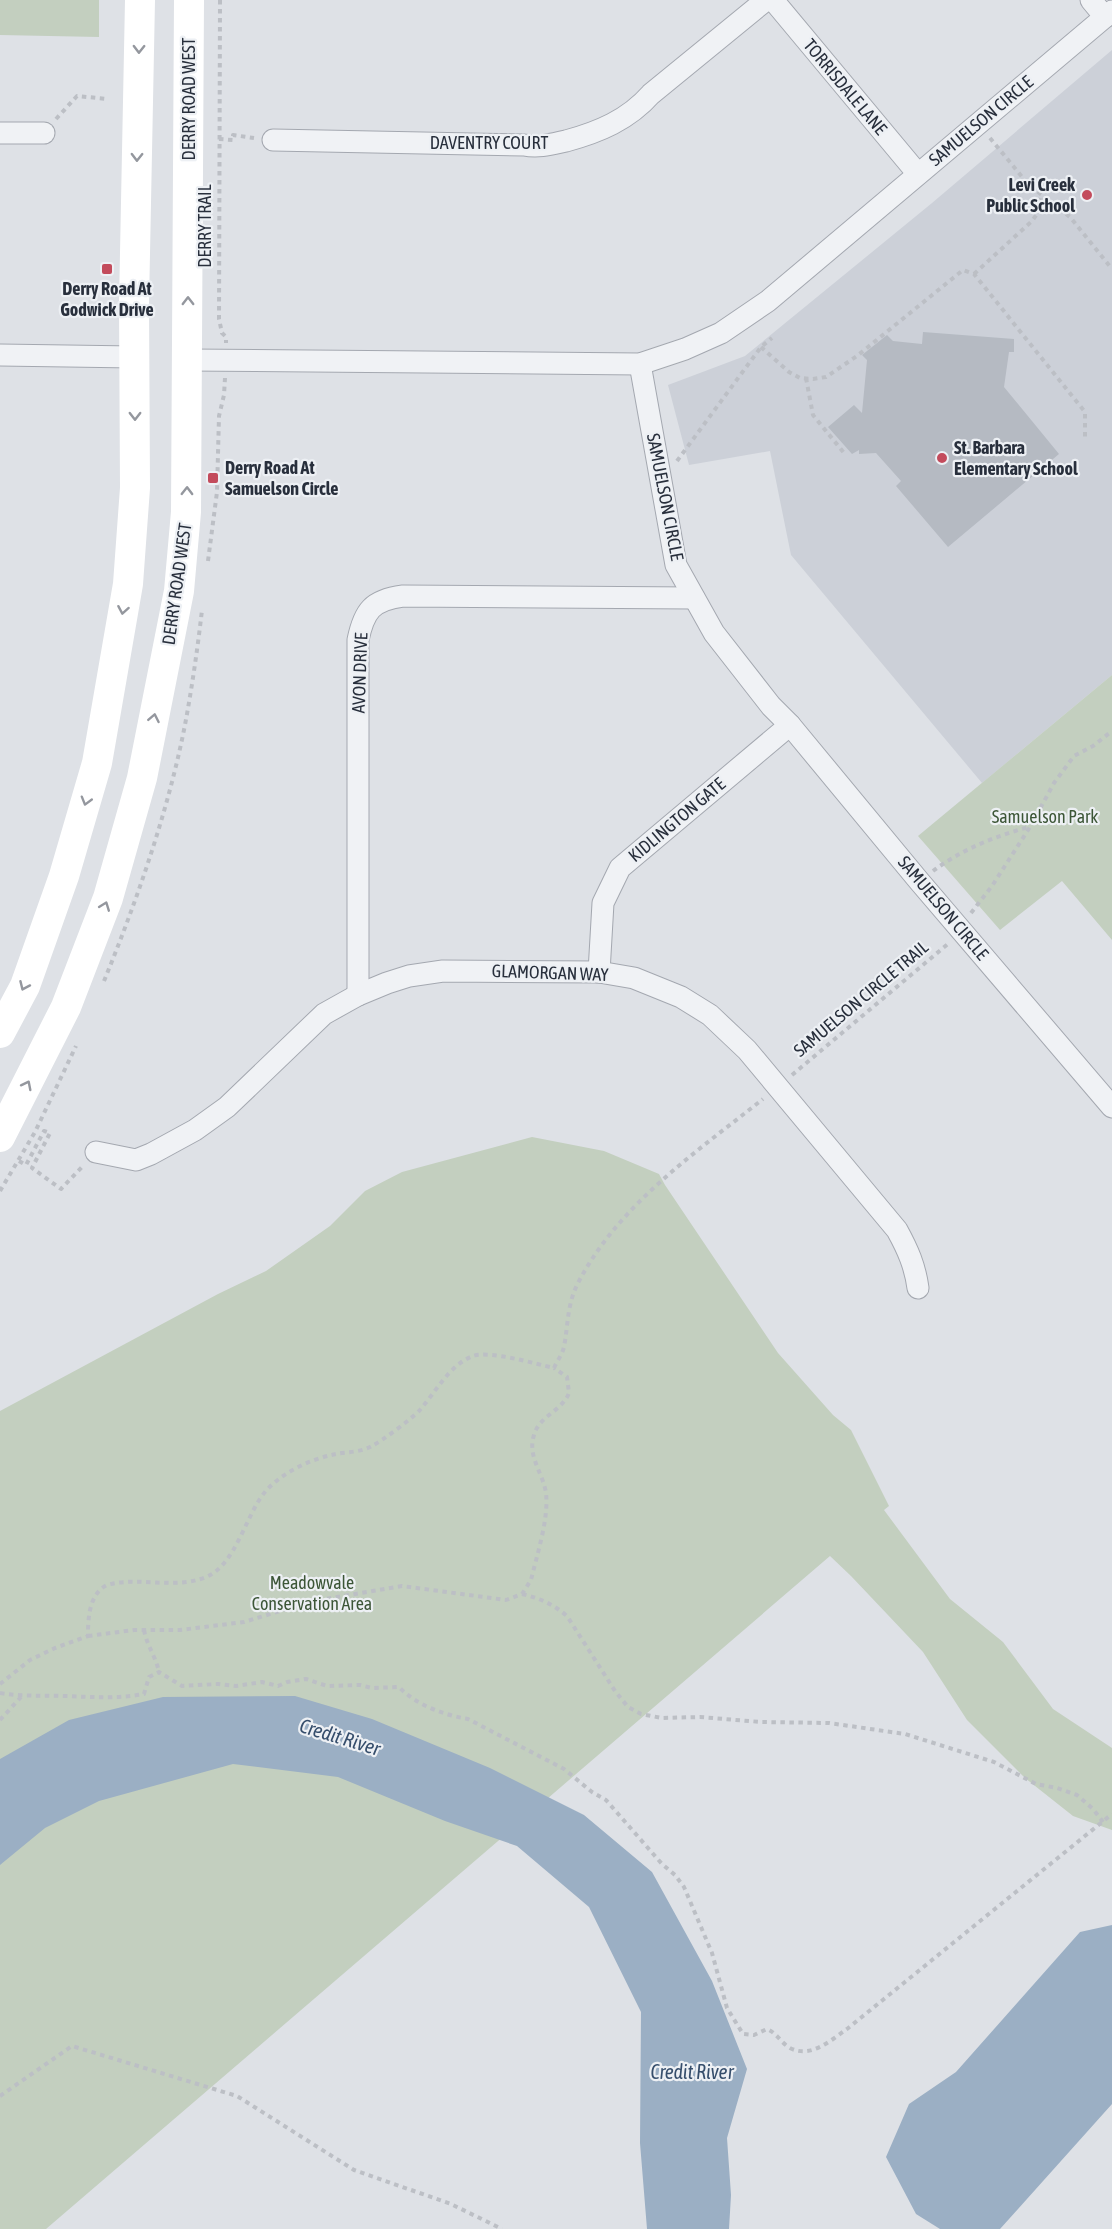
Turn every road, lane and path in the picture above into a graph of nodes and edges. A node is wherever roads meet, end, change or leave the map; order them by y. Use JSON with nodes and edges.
{"nodes":[{"id":1,"x":140,"y":0,"type":"edge"},
{"id":2,"x":189,"y":0,"type":"edge"},
{"id":3,"x":220,"y":0,"type":"edge"},
{"id":4,"x":766,"y":0,"type":"edge"},
{"id":5,"x":772,"y":0,"type":"edge"},
{"id":6,"x":1091,"y":0,"type":"edge"},
{"id":7,"x":1109,"y":14,"type":"edge"},
{"id":8,"x":108,"y":99,"type":"dead end"},
{"id":9,"x":978,"y":123,"type":"junction"},
{"id":10,"x":0,"y":133,"type":"edge"},
{"id":11,"x":44,"y":133,"type":"joint"},
{"id":12,"x":219,"y":139,"type":"junction"},
{"id":13,"x":273,"y":140,"type":"joint"},
{"id":14,"x":918,"y":174,"type":"junction"},
{"id":15,"x":1042,"y":195,"type":"junction"},
{"id":16,"x":1112,"y":269,"type":"edge"},
{"id":17,"x":974,"y":274,"type":"junction"},
{"id":18,"x":772,"y":338,"type":"dead end"},
{"id":19,"x":226,"y":342,"type":"dead end"},
{"id":20,"x":761,"y":347,"type":"junction"},
{"id":21,"x":0,"y":355,"type":"edge"},
{"id":22,"x":135,"y":357,"type":"junction"},
{"id":23,"x":188,"y":360,"type":"junction"},
{"id":24,"x":640,"y":364,"type":"junction"},
{"id":25,"x":806,"y":378,"type":"junction"},
{"id":26,"x":1085,"y":440,"type":"dead end"},
{"id":27,"x":844,"y":453,"type":"dead end"},
{"id":28,"x":661,"y":479,"type":"junction"},
{"id":29,"x":694,"y":598,"type":"junction"},
{"id":30,"x":790,"y":725,"type":"junction"},
{"id":31,"x":1112,"y":731,"type":"edge"},
{"id":32,"x":1030,"y":827,"type":"junction"},
{"id":33,"x":919,"y":881,"type":"junction"},
{"id":34,"x":966,"y":919,"type":"dead end"},
{"id":35,"x":952,"y":940,"type":"dead end"},
{"id":36,"x":599,"y":972,"type":"junction"},
{"id":37,"x":358,"y":995,"type":"junction"},
{"id":38,"x":0,"y":1033,"type":"edge"},
{"id":39,"x":788,"y":1078,"type":"dead end"},
{"id":40,"x":769,"y":1094,"type":"dead end"},
{"id":41,"x":1112,"y":1107,"type":"edge"},
{"id":42,"x":0,"y":1137,"type":"edge"},
{"id":43,"x":96,"y":1152,"type":"joint"},
{"id":44,"x":19,"y":1161,"type":"dead end"},
{"id":45,"x":918,"y":1288,"type":"dead end"},
{"id":46,"x":554,"y":1368,"type":"junction"},
{"id":47,"x":522,"y":1594,"type":"junction"},
{"id":48,"x":144,"y":1630,"type":"junction"},
{"id":49,"x":88,"y":1636,"type":"junction"},
{"id":50,"x":159,"y":1672,"type":"junction"},
{"id":51,"x":0,"y":1684,"type":"edge"},
{"id":52,"x":0,"y":1693,"type":"edge"},
{"id":53,"x":21,"y":1696,"type":"junction"},
{"id":54,"x":0,"y":1720,"type":"edge"},
{"id":55,"x":1112,"y":1814,"type":"edge"},
{"id":56,"x":1103,"y":1822,"type":"junction"},
{"id":57,"x":0,"y":2096,"type":"edge"},
{"id":58,"x":502,"y":2229,"type":"edge"}],
"edges":[{"from":1,"to":22,"type":"main road","one_way":true},
{"from":23,"to":2,"type":"main road","name":"DERRY ROAD WEST","one_way":true},
{"from":3,"to":12,"type":"path","name":"DERRY TRAIL"},
{"from":4,"to":13,"type":"street","name":"DAVENTRY COURT"},
{"from":5,"to":14,"type":"street","name":"TORRISDALE LANE"},
{"from":6,"to":7,"type":"street"},
{"from":7,"to":9,"type":"street","name":"SAMUELSON CIRCLE"},
{"from":8,"to":11,"type":"path"},
{"from":9,"to":14,"type":"street","name":"SAMUELSON CIRCLE"},
{"from":9,"to":15,"type":"path"},
{"from":10,"to":11,"type":"street"},
{"from":12,"to":13,"type":"path"},
{"from":12,"to":19,"type":"path","name":"DERRY TRAIL"},
{"from":14,"to":24,"type":"street","name":"SAMUELSON CIRCLE"},
{"from":15,"to":16,"type":"path"},
{"from":15,"to":17,"type":"path"},
{"from":17,"to":25,"type":"path"},
{"from":17,"to":26,"type":"path"},
{"from":18,"to":20,"type":"path"},
{"from":20,"to":25,"type":"path"},
{"from":20,"to":28,"type":"path"},
{"from":21,"to":22,"type":"street"},
{"from":22,"to":38,"type":"main road","one_way":true},
{"from":23,"to":24,"type":"street"},
{"from":42,"to":23,"type":"main road","name":"DERRY ROAD WEST","one_way":true},
{"from":24,"to":28,"type":"street","name":"SAMUELSON CIRCLE"},
{"from":25,"to":27,"type":"path"},
{"from":28,"to":29,"type":"street","name":"SAMUELSON CIRCLE"},
{"from":29,"to":30,"type":"street","name":"SAMUELSON CIRCLE"},
{"from":29,"to":37,"type":"street","name":"AVON DRIVE"},
{"from":30,"to":33,"type":"street","name":"SAMUELSON CIRCLE"},
{"from":30,"to":36,"type":"street","name":"KIDLINGTON GATE"},
{"from":31,"to":32,"type":"path"},
{"from":32,"to":33,"type":"path"},
{"from":32,"to":34,"type":"path"},
{"from":33,"to":41,"type":"street","name":"SAMUELSON CIRCLE"},
{"from":35,"to":39,"type":"path","name":"SAMUELSON CIRCLE TRAIL"},
{"from":36,"to":37,"type":"street","name":"GLAMORGAN WAY"},
{"from":36,"to":45,"type":"street","name":"GLAMORGAN WAY"},
{"from":37,"to":43,"type":"street","name":"GLAMORGAN WAY"},
{"from":40,"to":46,"type":"path"},
{"from":43,"to":44,"type":"path"},
{"from":46,"to":47,"type":"path"},
{"from":46,"to":49,"type":"path"},
{"from":47,"to":48,"type":"path"},
{"from":47,"to":56,"type":"path"},
{"from":48,"to":49,"type":"path"},
{"from":48,"to":50,"type":"path"},
{"from":49,"to":51,"type":"path"},
{"from":50,"to":53,"type":"path"},
{"from":50,"to":56,"type":"path"},
{"from":52,"to":53,"type":"path"},
{"from":53,"to":54,"type":"path"},
{"from":55,"to":56,"type":"path"},
{"from":57,"to":58,"type":"path"}]}
